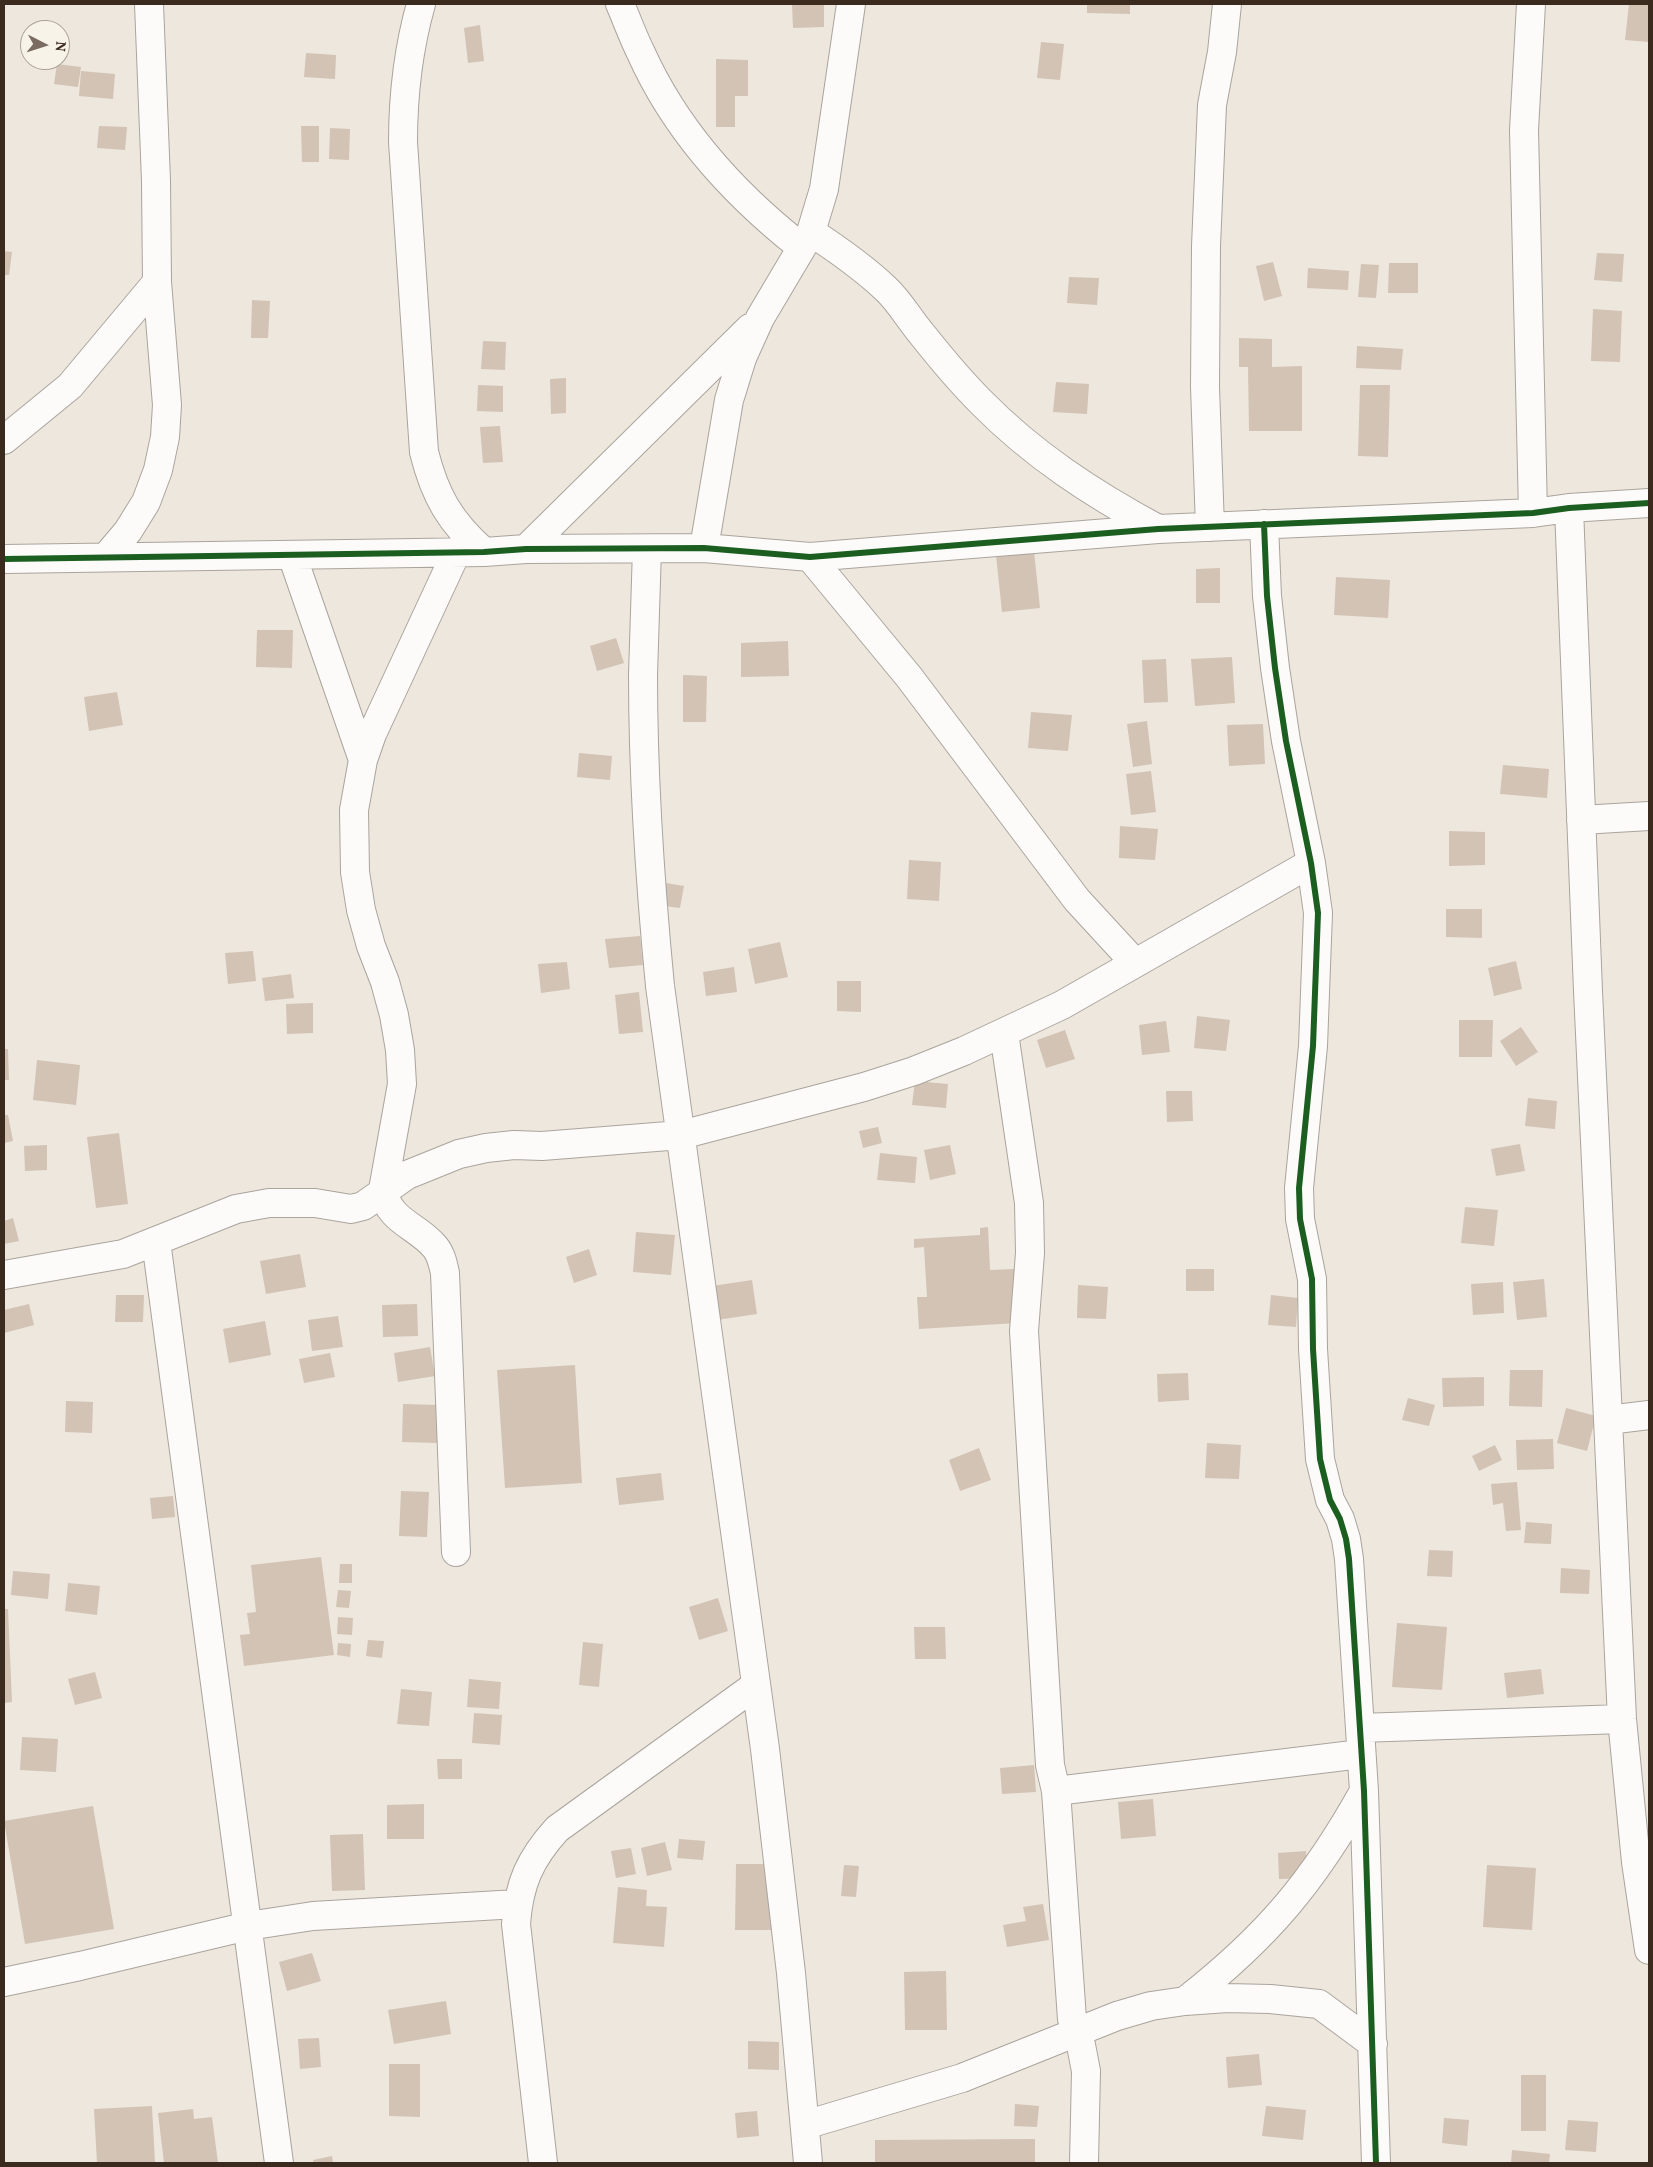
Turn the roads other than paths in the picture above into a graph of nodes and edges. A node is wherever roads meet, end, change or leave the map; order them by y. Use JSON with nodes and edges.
{"nodes":[{"id":1,"x":149,"y":4,"type":"edge"},
{"id":2,"x":421,"y":4,"type":"edge"},
{"id":3,"x":620,"y":4,"type":"edge"},
{"id":4,"x":851,"y":4,"type":"edge"},
{"id":5,"x":1227,"y":4,"type":"edge"},
{"id":6,"x":1531,"y":4,"type":"edge"},
{"id":7,"x":806,"y":240,"type":"junction"},
{"id":8,"x":157,"y":282,"type":"junction"},
{"id":9,"x":760,"y":318,"type":"junction"},
{"id":10,"x":4,"y":440,"type":"edge"},
{"id":11,"x":1649,"y":503,"type":"edge"},
{"id":12,"x":1569,"y":508,"type":"junction"},
{"id":13,"x":1533,"y":513,"type":"junction"},
{"id":14,"x":1264,"y":524,"type":"junction"},
{"id":15,"x":1210,"y":527,"type":"junction"},
{"id":16,"x":1158,"y":529,"type":"junction"},
{"id":17,"x":704,"y":548,"type":"junction"},
{"id":18,"x":526,"y":549,"type":"junction"},
{"id":19,"x":647,"y":549,"type":"junction"},
{"id":20,"x":484,"y":552,"type":"junction"},
{"id":21,"x":456,"y":553,"type":"junction"},
{"id":22,"x":292,"y":555,"type":"junction"},
{"id":23,"x":106,"y":557,"type":"junction"},
{"id":24,"x":810,"y":557,"type":"junction"},
{"id":25,"x":4,"y":559,"type":"edge"},
{"id":26,"x":363,"y":760,"type":"junction"},
{"id":27,"x":1649,"y":816,"type":"edge"},
{"id":28,"x":1581,"y":820,"type":"junction"},
{"id":29,"x":1311,"y":863,"type":"junction"},
{"id":30,"x":1135,"y":962,"type":"junction"},
{"id":31,"x":1004,"y":1033,"type":"junction"},
{"id":32,"x":680,"y":1135,"type":"junction"},
{"id":33,"x":383,"y":1190,"type":"junction"},
{"id":34,"x":156,"y":1241,"type":"junction"},
{"id":35,"x":4,"y":1275,"type":"edge"},
{"id":36,"x":1649,"y":1416,"type":"edge"},
{"id":37,"x":1608,"y":1420,"type":"junction"},
{"id":38,"x":456,"y":1552,"type":"dead end"},
{"id":39,"x":756,"y":1685,"type":"junction"},
{"id":40,"x":1622,"y":1719,"type":"junction"},
{"id":41,"x":1361,"y":1741,"type":"junction"},
{"id":42,"x":1056,"y":1791,"type":"junction"},
{"id":43,"x":1364,"y":1791,"type":"junction"},
{"id":44,"x":517,"y":1904,"type":"junction"},
{"id":45,"x":248,"y":1926,"type":"junction"},
{"id":46,"x":1649,"y":1950,"type":"edge"},
{"id":47,"x":4,"y":1982,"type":"edge"},
{"id":48,"x":1186,"y":2000,"type":"junction"},
{"id":49,"x":1076,"y":2032,"type":"junction"},
{"id":50,"x":1373,"y":2044,"type":"junction"},
{"id":51,"x":805,"y":2125,"type":"junction"},
{"id":52,"x":279,"y":2163,"type":"edge"},
{"id":53,"x":543,"y":2163,"type":"edge"},
{"id":54,"x":808,"y":2163,"type":"edge"},
{"id":55,"x":1084,"y":2163,"type":"edge"},
{"id":56,"x":1376,"y":2163,"type":"edge"}],
"edges":[{"from":1,"to":8,"type":"street"},
{"from":2,"to":20,"type":"street"},
{"from":3,"to":7,"type":"street"},
{"from":4,"to":7,"type":"street"},
{"from":5,"to":15,"type":"street"},
{"from":6,"to":13,"type":"street"},
{"from":7,"to":9,"type":"street"},
{"from":7,"to":16,"type":"street"},
{"from":8,"to":10,"type":"street"},
{"from":8,"to":23,"type":"street"},
{"from":9,"to":17,"type":"street"},
{"from":9,"to":18,"type":"street"},
{"from":11,"to":12,"type":"street"},
{"from":12,"to":13,"type":"street"},
{"from":12,"to":28,"type":"street"},
{"from":13,"to":14,"type":"street"},
{"from":14,"to":15,"type":"street"},
{"from":14,"to":29,"type":"street"},
{"from":15,"to":16,"type":"street"},
{"from":16,"to":24,"type":"street"},
{"from":17,"to":19,"type":"street"},
{"from":17,"to":24,"type":"street"},
{"from":18,"to":19,"type":"street"},
{"from":18,"to":20,"type":"street"},
{"from":19,"to":32,"type":"street"},
{"from":20,"to":21,"type":"street"},
{"from":21,"to":22,"type":"street"},
{"from":21,"to":26,"type":"street"},
{"from":22,"to":23,"type":"street"},
{"from":22,"to":26,"type":"street"},
{"from":23,"to":25,"type":"street"},
{"from":24,"to":30,"type":"street"},
{"from":26,"to":33,"type":"street"},
{"from":27,"to":28,"type":"street"},
{"from":28,"to":37,"type":"street"},
{"from":29,"to":30,"type":"street"},
{"from":29,"to":41,"type":"street"},
{"from":30,"to":31,"type":"street"},
{"from":31,"to":32,"type":"street"},
{"from":31,"to":42,"type":"street"},
{"from":32,"to":33,"type":"street"},
{"from":32,"to":39,"type":"street"},
{"from":33,"to":34,"type":"street"},
{"from":33,"to":38,"type":"street"},
{"from":34,"to":35,"type":"street"},
{"from":34,"to":45,"type":"street"},
{"from":36,"to":37,"type":"street"},
{"from":37,"to":40,"type":"street"},
{"from":39,"to":44,"type":"street"},
{"from":39,"to":51,"type":"street"},
{"from":40,"to":41,"type":"street"},
{"from":40,"to":46,"type":"street"},
{"from":41,"to":42,"type":"street"},
{"from":41,"to":43,"type":"street"},
{"from":42,"to":49,"type":"street"},
{"from":43,"to":48,"type":"street"},
{"from":43,"to":50,"type":"street"},
{"from":44,"to":45,"type":"street"},
{"from":44,"to":53,"type":"street"},
{"from":45,"to":47,"type":"street"},
{"from":45,"to":52,"type":"street"},
{"from":48,"to":49,"type":"street"},
{"from":48,"to":50,"type":"street"},
{"from":49,"to":51,"type":"street"},
{"from":49,"to":55,"type":"street"},
{"from":50,"to":56,"type":"street"},
{"from":51,"to":54,"type":"street"}]}
